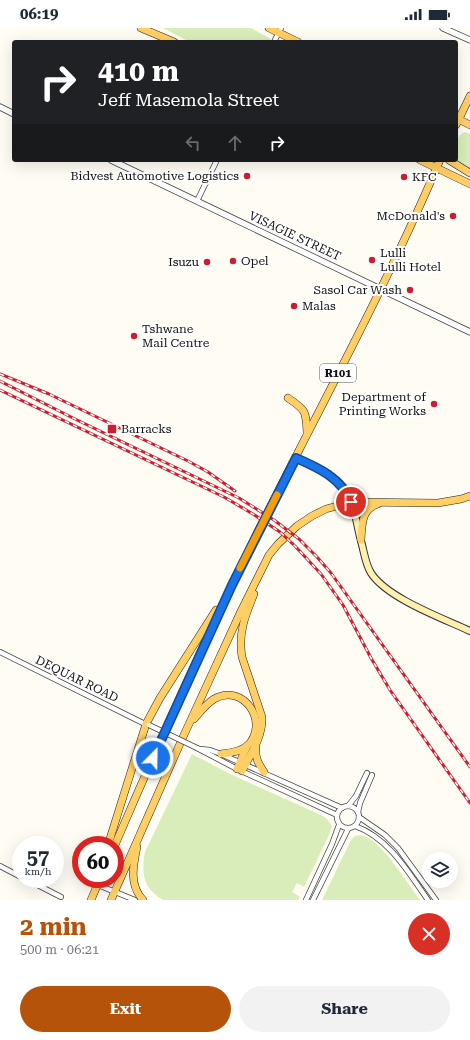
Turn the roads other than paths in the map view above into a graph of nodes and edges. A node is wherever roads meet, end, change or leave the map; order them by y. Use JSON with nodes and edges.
{"nodes":[{"id":1,"x":141,"y":28,"type":"edge"},
{"id":2,"x":269,"y":28,"type":"edge"},
{"id":3,"x":444,"y":28,"type":"edge"},
{"id":4,"x":280,"y":30,"type":"edge"},
{"id":5,"x":169,"y":40,"type":"edge"},
{"id":6,"x":275,"y":40,"type":"edge"},
{"id":7,"x":295,"y":40,"type":"edge"},
{"id":8,"x":470,"y":40,"type":"edge"},
{"id":9,"x":470,"y":96,"type":"edge"},
{"id":10,"x":0,"y":107,"type":"edge"},
{"id":11,"x":12,"y":113,"type":"edge"},
{"id":12,"x":458,"y":119,"type":"edge"},
{"id":13,"x":458,"y":121,"type":"edge"},
{"id":14,"x":470,"y":125,"type":"edge"},
{"id":15,"x":115,"y":162,"type":"edge"},
{"id":16,"x":216,"y":162,"type":"edge"},
{"id":17,"x":424,"y":162,"type":"edge"},
{"id":18,"x":439,"y":162,"type":"edge"},
{"id":19,"x":452,"y":162,"type":"edge"},
{"id":20,"x":437,"y":168,"type":"junction"},
{"id":21,"x":470,"y":173,"type":"edge"},
{"id":22,"x":470,"y":184,"type":"edge"},
{"id":23,"x":197,"y":201,"type":"junction"},
{"id":24,"x":380,"y":288,"type":"junction"},
{"id":25,"x":470,"y":332,"type":"edge"},
{"id":26,"x":288,"y":398,"type":"dead end"},
{"id":27,"x":307,"y":435,"type":"junction"},
{"id":28,"x":296,"y":458,"type":"junction"},
{"id":29,"x":470,"y":496,"type":"edge"},
{"id":30,"x":351,"y":502,"type":"junction"},
{"id":31,"x":386,"y":502,"type":"junction"},
{"id":32,"x":361,"y":540,"type":"junction"},
{"id":33,"x":269,"y":555,"type":"junction"},
{"id":34,"x":228,"y":594,"type":"junction"},
{"id":35,"x":470,"y":631,"type":"edge"},
{"id":36,"x":0,"y":652,"type":"edge"},
{"id":37,"x":147,"y":725,"type":"junction"},
{"id":38,"x":183,"y":737,"type":"junction"},
{"id":39,"x":256,"y":743,"type":"junction"},
{"id":40,"x":247,"y":746,"type":"junction"},
{"id":41,"x":198,"y":748,"type":"junction"},
{"id":42,"x":220,"y":754,"type":"junction"},
{"id":43,"x":241,"y":767,"type":"junction"},
{"id":44,"x":264,"y":772,"type":"junction"},
{"id":45,"x":367,"y":773,"type":"dead end"},
{"id":46,"x":372,"y":775,"type":"dead end"},
{"id":47,"x":348,"y":806,"type":"junction"},
{"id":48,"x":342,"y":808,"type":"junction"},
{"id":49,"x":337,"y":815,"type":"junction"},
{"id":50,"x":359,"y":815,"type":"junction"},
{"id":51,"x":339,"y":824,"type":"junction"},
{"id":52,"x":355,"y":826,"type":"junction"},
{"id":53,"x":348,"y":829,"type":"junction"},
{"id":54,"x":140,"y":833,"type":"junction"},
{"id":55,"x":111,"y":836,"type":"edge"},
{"id":56,"x":119,"y":836,"type":"edge"},
{"id":57,"x":0,"y":866,"type":"edge"},
{"id":58,"x":12,"y":872,"type":"edge"},
{"id":59,"x":44,"y":888,"type":"edge"},
{"id":60,"x":97,"y":888,"type":"edge"},
{"id":61,"x":109,"y":888,"type":"edge"},
{"id":62,"x":114,"y":892,"type":"junction"},
{"id":63,"x":61,"y":897,"type":"dead end"},
{"id":64,"x":93,"y":899,"type":"edge"},
{"id":65,"x":111,"y":900,"type":"edge"},
{"id":66,"x":135,"y":900,"type":"edge"},
{"id":67,"x":143,"y":900,"type":"edge"},
{"id":68,"x":306,"y":900,"type":"edge"},
{"id":69,"x":313,"y":900,"type":"edge"},
{"id":70,"x":428,"y":900,"type":"edge"},
{"id":71,"x":436,"y":900,"type":"edge"}],
"edges":[{"from":1,"to":5,"type":"main road"},
{"from":2,"to":4,"type":"main road"},
{"from":3,"to":8,"type":"street"},
{"from":4,"to":6,"type":"street"},
{"from":4,"to":7,"type":"main road"},
{"from":9,"to":12,"type":"main road"},
{"from":10,"to":11,"type":"street"},
{"from":13,"to":14,"type":"main road"},
{"from":15,"to":23,"type":"street","name":"VISAGIE STREET"},
{"from":16,"to":23,"type":"street"},
{"from":17,"to":20,"type":"main road"},
{"from":18,"to":20,"type":"main road","number":"R101"},
{"from":19,"to":21,"type":"main road"},
{"from":20,"to":22,"type":"main road"},
{"from":20,"to":24,"type":"main road","number":"R101"},
{"from":23,"to":24,"type":"street","name":"VISAGIE STREET"},
{"from":24,"to":25,"type":"street","name":"VISAGIE STREET"},
{"from":24,"to":27,"type":"main road","number":"R101"},
{"from":26,"to":27,"type":"main road"},
{"from":27,"to":28,"type":"main road","number":"R101"},
{"from":28,"to":30,"type":"main road"},
{"from":28,"to":34,"type":"main road","number":"R101"},
{"from":29,"to":31,"type":"main road"},
{"from":30,"to":31,"type":"main road"},
{"from":30,"to":32,"type":"main road"},
{"from":30,"to":33,"type":"main road"},
{"from":31,"to":32,"type":"main road"},
{"from":32,"to":35,"type":"main road"},
{"from":33,"to":38,"type":"main road"},
{"from":33,"to":39,"type":"main road"},
{"from":34,"to":37,"type":"main road"},
{"from":34,"to":56,"type":"main road","number":"R101"},
{"from":36,"to":37,"type":"street","name":"DEQUAR ROAD"},
{"from":37,"to":41,"type":"street","name":"DEQUAR ROAD","bridge":true},
{"from":37,"to":55,"type":"main road"},
{"from":38,"to":40,"type":"main road"},
{"from":38,"to":54,"type":"main road"},
{"from":39,"to":43,"type":"main road"},
{"from":39,"to":44,"type":"main road"},
{"from":40,"to":42,"type":"main road"},
{"from":40,"to":43,"type":"main road"},
{"from":41,"to":42,"type":"street"},
{"from":41,"to":43,"type":"street"},
{"from":42,"to":43,"type":"street"},
{"from":43,"to":44,"type":"street"},
{"from":43,"to":49,"type":"street"},
{"from":44,"to":48,"type":"street"},
{"from":45,"to":47,"type":"street"},
{"from":46,"to":50,"type":"street"},
{"from":47,"to":48,"type":"street"},
{"from":47,"to":50,"type":"street"},
{"from":48,"to":49,"type":"street"},
{"from":49,"to":51,"type":"street"},
{"from":50,"to":52,"type":"street"},
{"from":50,"to":71,"type":"street"},
{"from":51,"to":53,"type":"street"},
{"from":51,"to":68,"type":"street"},
{"from":52,"to":53,"type":"street"},
{"from":52,"to":70,"type":"street"},
{"from":53,"to":69,"type":"street"},
{"from":54,"to":62,"type":"main road"},
{"from":54,"to":67,"type":"main road"},
{"from":57,"to":58,"type":"street"},
{"from":59,"to":63,"type":"street"},
{"from":60,"to":64,"type":"main road"},
{"from":61,"to":62,"type":"street"},
{"from":62,"to":65,"type":"main road"},
{"from":62,"to":66,"type":"street"}]}
